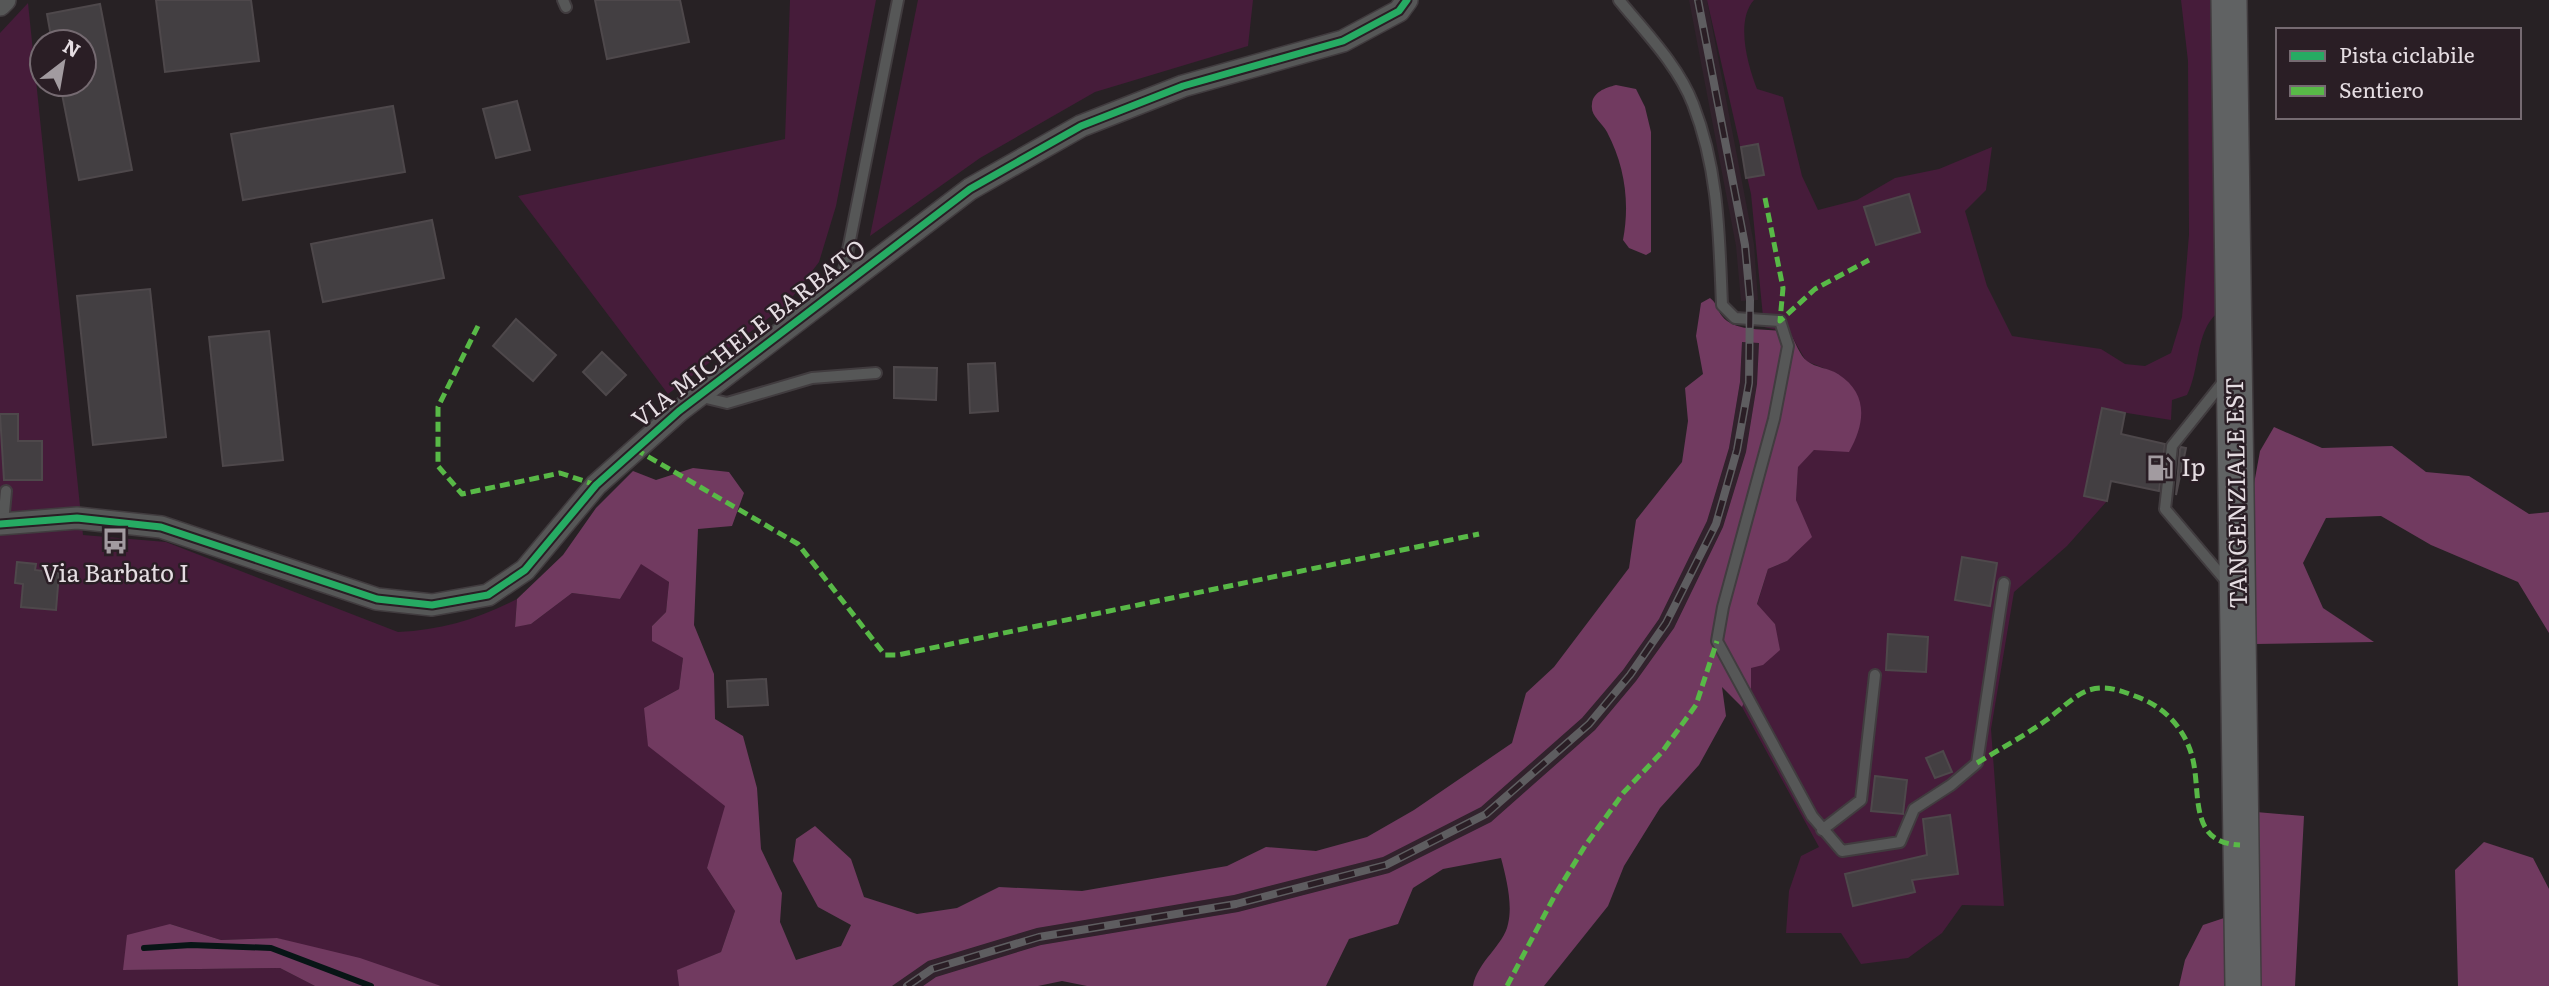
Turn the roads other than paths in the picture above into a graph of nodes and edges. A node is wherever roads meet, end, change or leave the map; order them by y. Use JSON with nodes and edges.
{"nodes":[{"id":1,"x":5,"y":0,"type":"edge"},
{"id":2,"x":898,"y":0,"type":"edge"},
{"id":3,"x":1407,"y":0,"type":"edge"},
{"id":4,"x":1619,"y":0,"type":"edge"},
{"id":5,"x":2229,"y":0,"type":"edge"},
{"id":6,"x":0,"y":5,"type":"edge"},
{"id":7,"x":841,"y":285,"type":"junction"},
{"id":8,"x":2236,"y":367,"type":"junction"},
{"id":9,"x":876,"y":373,"type":"dead end"},
{"id":10,"x":698,"y":397,"type":"junction"},
{"id":11,"x":6,"y":491,"type":"dead end"},
{"id":12,"x":2,"y":524,"type":"edge"},
{"id":13,"x":2004,"y":583,"type":"dead end"},
{"id":14,"x":2238,"y":595,"type":"junction"},
{"id":15,"x":1874,"y":675,"type":"dead end"},
{"id":16,"x":1822,"y":830,"type":"junction"},
{"id":17,"x":2243,"y":986,"type":"edge"}],
"edges":[{"from":1,"to":6,"type":"street"},
{"from":2,"to":7,"type":"lane"},
{"from":3,"to":7,"type":"street","name":"VIA MICHELE BARBATO"},
{"from":4,"to":16,"type":"lane"},
{"from":5,"to":8,"type":"main road","name":"TANGENZIALE EST"},
{"from":7,"to":10,"type":"street","name":"VIA MICHELE BARBATO"},
{"from":8,"to":14,"type":"main road","name":"TANGENZIALE EST"},
{"from":8,"to":14,"type":"lane"},
{"from":9,"to":10,"type":"lane"},
{"from":10,"to":12,"type":"street","name":"VIA MICHELE BARBATO"},
{"from":11,"to":12,"type":"lane"},
{"from":13,"to":16,"type":"lane"},
{"from":14,"to":17,"type":"main road","name":"TANGENZIALE EST"},
{"from":15,"to":16,"type":"lane"}]}
